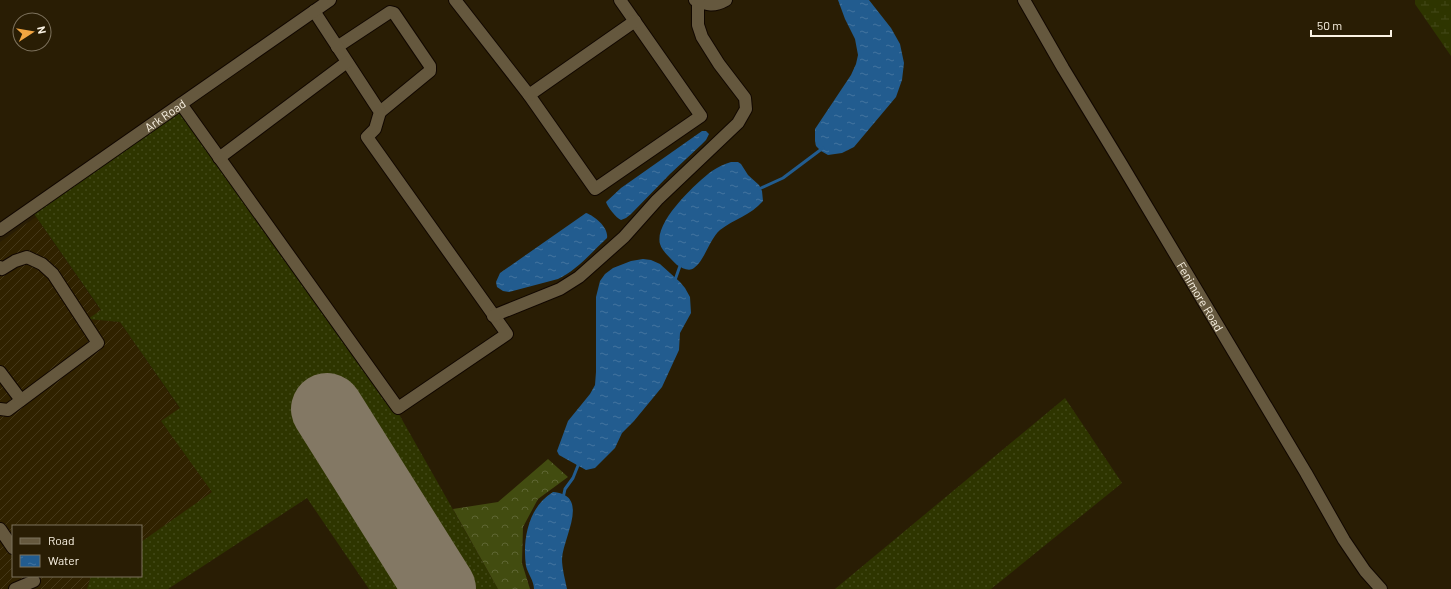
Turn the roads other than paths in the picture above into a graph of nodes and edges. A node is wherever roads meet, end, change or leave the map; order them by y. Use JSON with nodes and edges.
{"nodes":[{"id":1,"x":330,"y":0,"type":"edge"},
{"id":2,"x":455,"y":0,"type":"edge"},
{"id":3,"x":620,"y":0,"type":"edge"},
{"id":4,"x":726,"y":0,"type":"edge"},
{"id":5,"x":1024,"y":0,"type":"edge"},
{"id":6,"x":696,"y":1,"type":"edge"},
{"id":7,"x":314,"y":11,"type":"junction"},
{"id":8,"x":635,"y":21,"type":"junction"},
{"id":9,"x":337,"y":47,"type":"junction"},
{"id":10,"x":347,"y":62,"type":"junction"},
{"id":11,"x":529,"y":95,"type":"junction"},
{"id":12,"x":181,"y":104,"type":"junction"},
{"id":13,"x":380,"y":112,"type":"junction"},
{"id":14,"x":219,"y":158,"type":"junction"},
{"id":15,"x":0,"y":230,"type":"edge"},
{"id":16,"x":1,"y":269,"type":"edge"},
{"id":17,"x":493,"y":316,"type":"junction"},
{"id":18,"x":0,"y":372,"type":"edge"},
{"id":19,"x":21,"y":400,"type":"junction"},
{"id":20,"x":0,"y":409,"type":"edge"},
{"id":21,"x":0,"y":529,"type":"edge"},
{"id":22,"x":12,"y":547,"type":"edge"},
{"id":23,"x":35,"y":582,"type":"edge"},
{"id":24,"x":15,"y":589,"type":"edge"},
{"id":25,"x":1381,"y":589,"type":"edge"}],
"edges":[{"from":1,"to":7,"type":"street","name":"Ark Road"},
{"from":2,"to":11,"type":"street"},
{"from":3,"to":8,"type":"street"},
{"from":4,"to":6,"type":"street"},
{"from":5,"to":25,"type":"street","name":"Fenimore Road"},
{"from":6,"to":17,"type":"street"},
{"from":7,"to":9,"type":"street"},
{"from":7,"to":12,"type":"street","name":"Ark Road"},
{"from":8,"to":11,"type":"street"},
{"from":8,"to":11,"type":"street"},
{"from":9,"to":10,"type":"street"},
{"from":9,"to":13,"type":"street"},
{"from":10,"to":13,"type":"street"},
{"from":10,"to":14,"type":"street"},
{"from":12,"to":14,"type":"street"},
{"from":12,"to":15,"type":"street","name":"Ark Road"},
{"from":13,"to":17,"type":"street"},
{"from":14,"to":17,"type":"street"},
{"from":16,"to":19,"type":"street"},
{"from":18,"to":19,"type":"street"},
{"from":19,"to":20,"type":"street"},
{"from":21,"to":22,"type":"street"},
{"from":23,"to":24,"type":"street"}]}
